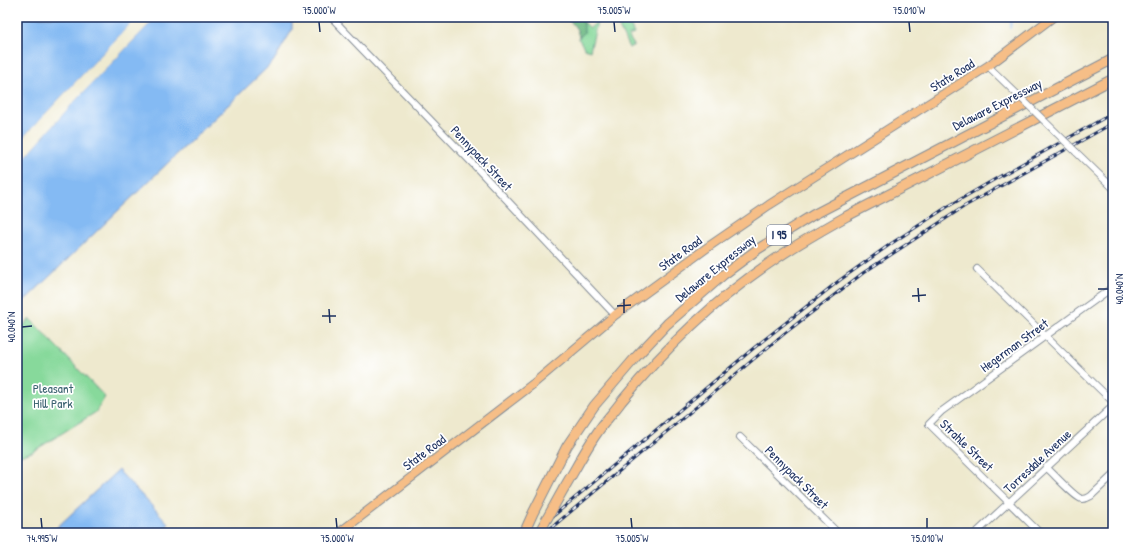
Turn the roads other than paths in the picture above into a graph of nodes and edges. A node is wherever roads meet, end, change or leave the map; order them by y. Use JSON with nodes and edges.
{"nodes":[{"id":1,"x":331,"y":17,"type":"edge"},
{"id":2,"x":1054,"y":17,"type":"edge"},
{"id":3,"x":1113,"y":58,"type":"edge"},
{"id":4,"x":988,"y":66,"type":"junction"},
{"id":5,"x":1113,"y":78,"type":"edge"},
{"id":6,"x":1113,"y":188,"type":"edge"},
{"id":7,"x":976,"y":269,"type":"dead end"},
{"id":8,"x":1113,"y":287,"type":"edge"},
{"id":9,"x":615,"y":316,"type":"junction"},
{"id":10,"x":1045,"y":336,"type":"junction"},
{"id":11,"x":1113,"y":402,"type":"edge"},
{"id":12,"x":1113,"y":406,"type":"edge"},
{"id":13,"x":929,"y":424,"type":"joint"},
{"id":14,"x":740,"y":437,"type":"dead end"},
{"id":15,"x":1046,"y":467,"type":"junction"},
{"id":16,"x":1113,"y":475,"type":"edge"},
{"id":17,"x":1009,"y":502,"type":"junction"},
{"id":18,"x":339,"y":533,"type":"edge"},
{"id":19,"x":524,"y":533,"type":"edge"},
{"id":20,"x":539,"y":533,"type":"edge"},
{"id":21,"x":838,"y":533,"type":"edge"},
{"id":22,"x":976,"y":533,"type":"edge"},
{"id":23,"x":1040,"y":533,"type":"edge"}],
"edges":[{"from":1,"to":9,"type":"street","name":"Pennypack Street"},
{"from":2,"to":4,"type":"main road","name":"State Road"},
{"from":3,"to":19,"type":"highway","name":"Delaware Expressway","number":"I 95"},
{"from":4,"to":6,"type":"street","bridge":true},
{"from":4,"to":9,"type":"main road","name":"State Road"},
{"from":5,"to":20,"type":"highway","number":"I 95","bridge":true},
{"from":7,"to":10,"type":"street"},
{"from":8,"to":10,"type":"street","name":"Hegerman Street"},
{"from":9,"to":18,"type":"main road","name":"State Road"},
{"from":10,"to":11,"type":"street"},
{"from":10,"to":13,"type":"street","name":"Hegerman Street"},
{"from":12,"to":15,"type":"street","name":"Torresdale Avenue"},
{"from":13,"to":17,"type":"street","name":"Strahle Street"},
{"from":14,"to":21,"type":"street","name":"Pennypack Street"},
{"from":15,"to":16,"type":"street"},
{"from":15,"to":17,"type":"street","name":"Torresdale Avenue"},
{"from":17,"to":22,"type":"street","name":"Torresdale Avenue"},
{"from":17,"to":23,"type":"street","name":"Strahle Street"}]}
